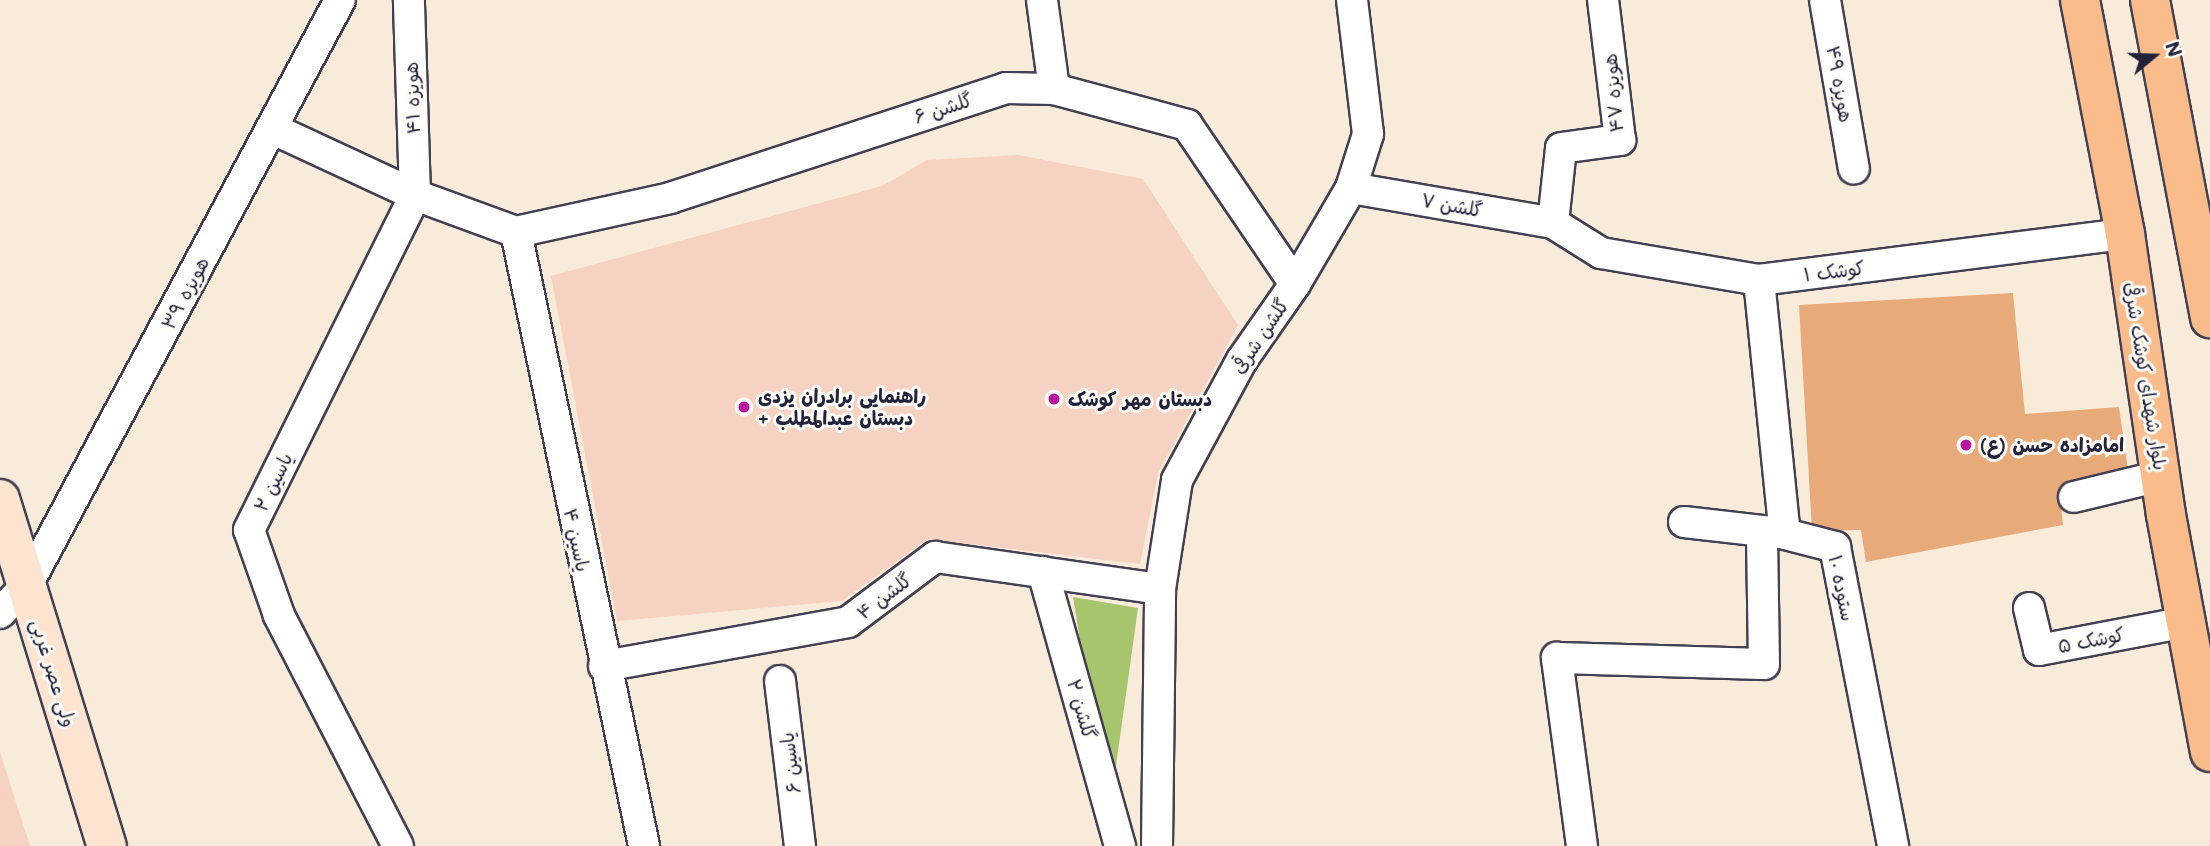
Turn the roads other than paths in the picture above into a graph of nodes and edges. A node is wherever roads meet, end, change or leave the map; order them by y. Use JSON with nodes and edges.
{"nodes":[{"id":1,"x":340,"y":0,"type":"edge"},
{"id":2,"x":409,"y":0,"type":"edge"},
{"id":3,"x":1042,"y":0,"type":"edge"},
{"id":4,"x":1352,"y":0,"type":"edge"},
{"id":5,"x":1603,"y":0,"type":"edge"},
{"id":6,"x":1825,"y":0,"type":"edge"},
{"id":7,"x":2080,"y":0,"type":"edge"},
{"id":8,"x":2150,"y":0,"type":"edge"},
{"id":9,"x":1054,"y":89,"type":"junction"},
{"id":10,"x":273,"y":130,"type":"junction"},
{"id":11,"x":1854,"y":169,"type":"dead end"},
{"id":12,"x":1351,"y":188,"type":"junction"},
{"id":13,"x":415,"y":195,"type":"junction"},
{"id":14,"x":1553,"y":223,"type":"junction"},
{"id":15,"x":516,"y":232,"type":"junction"},
{"id":16,"x":2124,"y":234,"type":"junction"},
{"id":17,"x":1759,"y":280,"type":"junction"},
{"id":18,"x":1295,"y":284,"type":"junction"},
{"id":19,"x":2210,"y":318,"type":"edge"},
{"id":20,"x":2161,"y":476,"type":"junction"},
{"id":21,"x":2074,"y":497,"type":"dead end"},
{"id":22,"x":0,"y":499,"type":"edge"},
{"id":23,"x":1684,"y":522,"type":"dead end"},
{"id":24,"x":1773,"y":533,"type":"junction"},
{"id":25,"x":1044,"y":572,"type":"junction"},
{"id":26,"x":27,"y":585,"type":"junction"},
{"id":27,"x":1160,"y":589,"type":"junction"},
{"id":28,"x":2029,"y":608,"type":"dead end"},
{"id":29,"x":0,"y":613,"type":"edge"},
{"id":30,"x":2186,"y":622,"type":"junction"},
{"id":31,"x":604,"y":666,"type":"junction"},
{"id":32,"x":780,"y":681,"type":"dead end"},
{"id":33,"x":2210,"y":752,"type":"edge"},
{"id":34,"x":107,"y":846,"type":"edge"},
{"id":35,"x":398,"y":846,"type":"edge"},
{"id":36,"x":644,"y":846,"type":"edge"},
{"id":37,"x":800,"y":846,"type":"edge"},
{"id":38,"x":1120,"y":846,"type":"edge"},
{"id":39,"x":1157,"y":846,"type":"edge"},
{"id":40,"x":1582,"y":846,"type":"edge"},
{"id":41,"x":1893,"y":846,"type":"edge"}],
"edges":[{"from":1,"to":10,"type":"street","name":"هویزه ۳۹"},
{"from":2,"to":13,"type":"street","name":"هویزه ۴۱"},
{"from":3,"to":9,"type":"street"},
{"from":4,"to":12,"type":"street","name":"گلشن شرقی"},
{"from":5,"to":14,"type":"street","name":"هویزه ۴۷"},
{"from":6,"to":11,"type":"street","name":"هویزه ۴۹"},
{"from":7,"to":16,"type":"main road","name":"بلوار شهدای کوشک شرقی"},
{"from":8,"to":19,"type":"main road"},
{"from":9,"to":15,"type":"street","name":"گلشن ۶"},
{"from":9,"to":18,"type":"street","name":"گلشن ۶"},
{"from":10,"to":13,"type":"street"},
{"from":10,"to":26,"type":"street","name":"هویزه ۳۹"},
{"from":12,"to":14,"type":"street","name":"گلشن ۷"},
{"from":12,"to":18,"type":"street","name":"گلشن شرقی"},
{"from":13,"to":15,"type":"street"},
{"from":13,"to":35,"type":"street","name":"یاسین ۲"},
{"from":14,"to":17,"type":"street","name":"کوشک ۱"},
{"from":15,"to":31,"type":"street","name":"یاسین ۴"},
{"from":16,"to":17,"type":"street","name":"کوشک ۱"},
{"from":16,"to":20,"type":"main road","name":"بلوار شهدای کوشک شرقی"},
{"from":17,"to":24,"type":"street"},
{"from":18,"to":27,"type":"street","name":"گلشن شرقی"},
{"from":20,"to":21,"type":"street"},
{"from":20,"to":30,"type":"main road","name":"بلوار شهدای کوشک شرقی"},
{"from":22,"to":26,"type":"main road","name":"ولی عصر غربی"},
{"from":23,"to":24,"type":"street"},
{"from":24,"to":40,"type":"street"},
{"from":24,"to":41,"type":"street","name":"ستوده ۱۰"},
{"from":25,"to":27,"type":"street","name":"گلشن ۴"},
{"from":25,"to":31,"type":"street","name":"گلشن ۴"},
{"from":25,"to":38,"type":"street","name":"گلشن ۲"},
{"from":26,"to":29,"type":"street","name":"هویزه ۳۹"},
{"from":26,"to":34,"type":"main road","name":"ولی عصر غربی"},
{"from":27,"to":39,"type":"street","name":"گلشن شرقی"},
{"from":28,"to":30,"type":"street","name":"کوشک ۵"},
{"from":30,"to":33,"type":"main road","name":"بلوار شهدای کوشک شرقی"},
{"from":31,"to":36,"type":"street","name":"یاسین ۴"},
{"from":32,"to":37,"type":"street","name":"یاسین ۶"}]}
